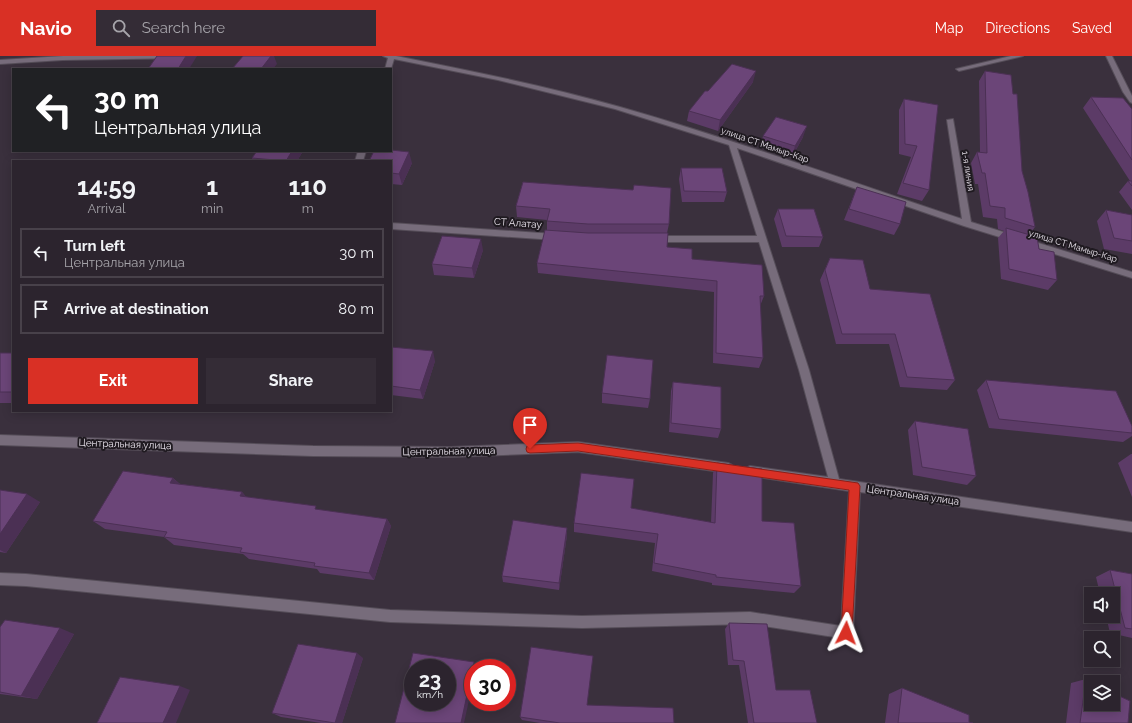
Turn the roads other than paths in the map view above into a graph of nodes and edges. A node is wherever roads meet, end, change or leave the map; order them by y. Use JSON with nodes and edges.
{"nodes":[{"id":1,"x":188,"y":56,"type":"edge"},
{"id":2,"x":386,"y":56,"type":"edge"},
{"id":3,"x":392,"y":56,"type":"edge"},
{"id":4,"x":1020,"y":56,"type":"edge"},
{"id":5,"x":1109,"y":56,"type":"edge"},
{"id":6,"x":0,"y":62,"type":"edge"},
{"id":7,"x":388,"y":68,"type":"edge"},
{"id":8,"x":959,"y":69,"type":"dead end"},
{"id":9,"x":1132,"y":101,"type":"edge"},
{"id":10,"x":951,"y":120,"type":"dead end"},
{"id":11,"x":732,"y":144,"type":"junction"},
{"id":12,"x":967,"y":224,"type":"junction"},
{"id":13,"x":392,"y":226,"type":"edge"},
{"id":14,"x":564,"y":237,"type":"edge"},
{"id":15,"x":644,"y":239,"type":"edge"},
{"id":16,"x":763,"y":239,"type":"junction"},
{"id":17,"x":1132,"y":275,"type":"edge"},
{"id":18,"x":0,"y":440,"type":"edge"},
{"id":19,"x":835,"y":483,"type":"junction"},
{"id":20,"x":855,"y":486,"type":"junction"},
{"id":21,"x":1132,"y":527,"type":"edge"},
{"id":22,"x":0,"y":579,"type":"edge"}],
"edges":[{"from":1,"to":6,"type":"street"},
{"from":2,"to":3,"type":"street","name":"улица СТ Мамыр-Кар"},
{"from":3,"to":7,"type":"street"},
{"from":3,"to":11,"type":"street","name":"улица СТ Мамыр-Кар"},
{"from":4,"to":8,"type":"street"},
{"from":5,"to":9,"type":"street"},
{"from":10,"to":12,"type":"street","name":"1-я линия"},
{"from":11,"to":12,"type":"street","name":"улица СТ Мамыр-Кар"},
{"from":11,"to":16,"type":"street"},
{"from":12,"to":17,"type":"street","name":"улица СТ Мамыр-Кар"},
{"from":13,"to":14,"type":"street","name":"СТ Алатау"},
{"from":15,"to":16,"type":"street"},
{"from":16,"to":19,"type":"street"},
{"from":18,"to":19,"type":"street","name":"Центральная улица"},
{"from":19,"to":20,"type":"street","name":"Центральная улица"},
{"from":20,"to":21,"type":"street","name":"Центральная улица"},
{"from":20,"to":22,"type":"street"}]}
